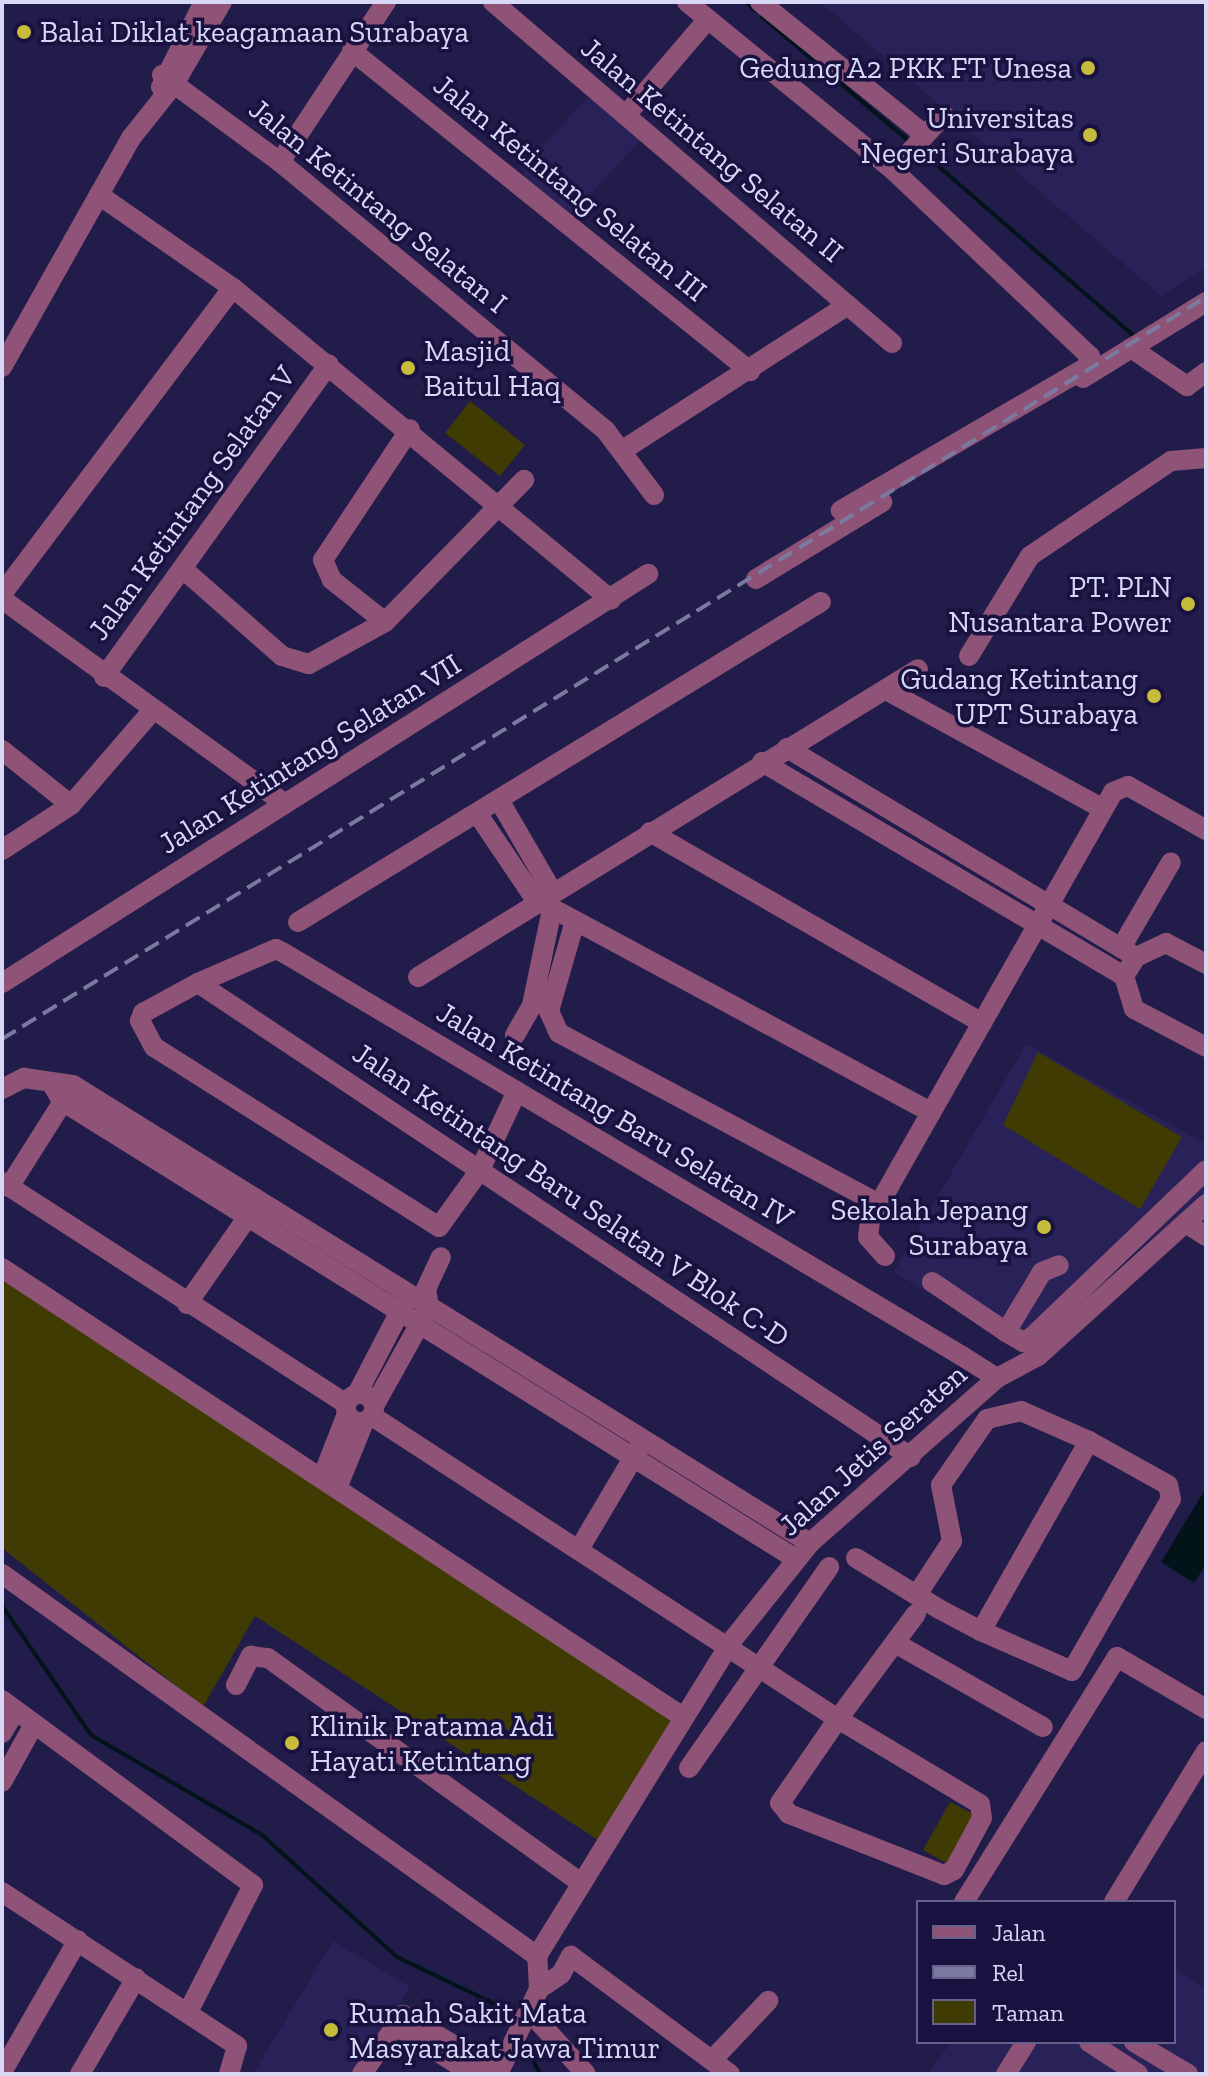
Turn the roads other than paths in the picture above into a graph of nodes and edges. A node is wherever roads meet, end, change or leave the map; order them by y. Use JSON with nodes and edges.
{"nodes":[{"id":1,"x":386,"y":2,"type":"edge"},
{"id":2,"x":493,"y":2,"type":"edge"},
{"id":3,"x":687,"y":2,"type":"edge"},
{"id":4,"x":760,"y":2,"type":"edge"},
{"id":5,"x":207,"y":3,"type":"edge"},
{"id":6,"x":708,"y":19,"type":"junction"},
{"id":7,"x":352,"y":51,"type":"junction"},
{"id":8,"x":166,"y":83,"type":"junction"},
{"id":9,"x":626,"y":115,"type":"junction"},
{"id":10,"x":944,"y":115,"type":"dead end"},
{"id":11,"x":921,"y":140,"type":"junction"},
{"id":12,"x":280,"y":162,"type":"junction"},
{"id":13,"x":897,"y":165,"type":"junction"},
{"id":14,"x":99,"y":195,"type":"junction"},
{"id":15,"x":233,"y":288,"type":"junction"},
{"id":16,"x":1206,"y":302,"type":"edge"},
{"id":17,"x":848,"y":305,"type":"junction"},
{"id":18,"x":892,"y":343,"type":"dead end"},
{"id":19,"x":1135,"y":345,"type":"junction"},
{"id":20,"x":329,"y":364,"type":"junction"},
{"id":21,"x":2,"y":367,"type":"edge"},
{"id":22,"x":750,"y":371,"type":"junction"},
{"id":23,"x":1197,"y":379,"type":"edge"},
{"id":24,"x":410,"y":429,"type":"junction"},
{"id":25,"x":626,"y":448,"type":"junction"},
{"id":26,"x":1206,"y":458,"type":"edge"},
{"id":27,"x":524,"y":480,"type":"dead end"},
{"id":28,"x":654,"y":495,"type":"dead end"},
{"id":29,"x":496,"y":502,"type":"junction"},
{"id":30,"x":841,"y":510,"type":"dead end"},
{"id":31,"x":183,"y":569,"type":"junction"},
{"id":32,"x":648,"y":574,"type":"dead end"},
{"id":33,"x":756,"y":579,"type":"dead end"},
{"id":34,"x":2,"y":596,"type":"edge"},
{"id":35,"x":611,"y":600,"type":"junction"},
{"id":36,"x":821,"y":602,"type":"dead end"},
{"id":37,"x":385,"y":622,"type":"junction"},
{"id":38,"x":969,"y":656,"type":"dead end"},
{"id":39,"x":918,"y":669,"type":"dead end"},
{"id":40,"x":104,"y":677,"type":"junction"},
{"id":41,"x":886,"y":690,"type":"junction"},
{"id":42,"x":152,"y":711,"type":"junction"},
{"id":43,"x":787,"y":748,"type":"junction"},
{"id":44,"x":2,"y":750,"type":"edge"},
{"id":45,"x":762,"y":762,"type":"junction"},
{"id":46,"x":499,"y":800,"type":"junction"},
{"id":47,"x":285,"y":804,"type":"junction"},
{"id":48,"x":71,"y":805,"type":"junction"},
{"id":49,"x":1103,"y":809,"type":"junction"},
{"id":50,"x":477,"y":813,"type":"junction"},
{"id":51,"x":1206,"y":830,"type":"edge"},
{"id":52,"x":650,"y":832,"type":"junction"},
{"id":53,"x":2,"y":850,"type":"edge"},
{"id":54,"x":1171,"y":862,"type":"dead end"},
{"id":55,"x":547,"y":900,"type":"junction"},
{"id":56,"x":1048,"y":905,"type":"junction"},
{"id":57,"x":575,"y":921,"type":"junction"},
{"id":58,"x":298,"y":922,"type":"dead end"},
{"id":59,"x":1037,"y":925,"type":"junction"},
{"id":60,"x":1128,"y":952,"type":"junction"},
{"id":61,"x":1206,"y":964,"type":"edge"},
{"id":62,"x":1124,"y":976,"type":"junction"},
{"id":63,"x":418,"y":977,"type":"dead end"},
{"id":64,"x":2,"y":983,"type":"edge"},
{"id":65,"x":198,"y":983,"type":"junction"},
{"id":66,"x":982,"y":1023,"type":"junction"},
{"id":67,"x":515,"y":1035,"type":"dead end"},
{"id":68,"x":1206,"y":1047,"type":"edge"},
{"id":69,"x":2,"y":1089,"type":"edge"},
{"id":70,"x":63,"y":1090,"type":"junction"},
{"id":71,"x":517,"y":1091,"type":"junction"},
{"id":72,"x":931,"y":1112,"type":"junction"},
{"id":73,"x":480,"y":1170,"type":"junction"},
{"id":74,"x":1206,"y":1170,"type":"edge"},
{"id":75,"x":6,"y":1185,"type":"edge"},
{"id":76,"x":879,"y":1204,"type":"junction"},
{"id":77,"x":1206,"y":1204,"type":"edge"},
{"id":78,"x":253,"y":1209,"type":"junction"},
{"id":79,"x":1186,"y":1223,"type":"junction"},
{"id":80,"x":1206,"y":1236,"type":"edge"},
{"id":81,"x":885,"y":1256,"type":"dead end"},
{"id":82,"x":441,"y":1257,"type":"dead end"},
{"id":83,"x":1059,"y":1265,"type":"dead end"},
{"id":84,"x":2,"y":1268,"type":"edge"},
{"id":85,"x":932,"y":1282,"type":"dead end"},
{"id":86,"x":187,"y":1304,"type":"junction"},
{"id":87,"x":417,"y":1305,"type":"junction"},
{"id":88,"x":1006,"y":1332,"type":"junction"},
{"id":89,"x":997,"y":1378,"type":"junction"},
{"id":90,"x":360,"y":1409,"type":"junction"},
{"id":91,"x":1089,"y":1441,"type":"junction"},
{"id":92,"x":639,"y":1449,"type":"junction"},
{"id":93,"x":911,"y":1457,"type":"junction"},
{"id":94,"x":329,"y":1483,"type":"junction"},
{"id":95,"x":810,"y":1543,"type":"junction"},
{"id":96,"x":581,"y":1546,"type":"junction"},
{"id":97,"x":856,"y":1558,"type":"dead end"},
{"id":98,"x":796,"y":1559,"type":"junction"},
{"id":99,"x":829,"y":1567,"type":"dead end"},
{"id":100,"x":2,"y":1574,"type":"edge"},
{"id":101,"x":922,"y":1587,"type":"dead end"},
{"id":102,"x":916,"y":1614,"type":"dead end"},
{"id":103,"x":981,"y":1631,"type":"junction"},
{"id":104,"x":730,"y":1643,"type":"junction"},
{"id":105,"x":895,"y":1643,"type":"junction"},
{"id":106,"x":1091,"y":1643,"type":"junction"},
{"id":107,"x":1117,"y":1657,"type":"junction"},
{"id":108,"x":760,"y":1666,"type":"junction"},
{"id":109,"x":236,"y":1685,"type":"dead end"},
{"id":110,"x":8,"y":1705,"type":"edge"},
{"id":111,"x":1206,"y":1709,"type":"edge"},
{"id":112,"x":674,"y":1712,"type":"junction"},
{"id":113,"x":838,"y":1719,"type":"junction"},
{"id":114,"x":33,"y":1726,"type":"junction"},
{"id":115,"x":1043,"y":1727,"type":"dead end"},
{"id":116,"x":2,"y":1733,"type":"edge"},
{"id":117,"x":1206,"y":1751,"type":"edge"},
{"id":118,"x":689,"y":1768,"type":"dead end"},
{"id":119,"x":2,"y":1782,"type":"edge"},
{"id":120,"x":580,"y":1882,"type":"junction"},
{"id":121,"x":2,"y":1892,"type":"edge"},
{"id":122,"x":965,"y":1900,"type":"edge"},
{"id":123,"x":1115,"y":1900,"type":"edge"},
{"id":124,"x":78,"y":1940,"type":"junction"},
{"id":125,"x":537,"y":1956,"type":"junction"},
{"id":126,"x":136,"y":1978,"type":"junction"},
{"id":127,"x":539,"y":1989,"type":"junction"},
{"id":128,"x":768,"y":2001,"type":"dead end"},
{"id":129,"x":188,"y":2012,"type":"junction"},
{"id":130,"x":528,"y":2020,"type":"junction"},
{"id":131,"x":393,"y":2024,"type":"junction"},
{"id":132,"x":1025,"y":2044,"type":"edge"},
{"id":133,"x":1092,"y":2044,"type":"edge"},
{"id":134,"x":1137,"y":2044,"type":"edge"},
{"id":135,"x":714,"y":2058,"type":"junction"},
{"id":136,"x":2,"y":2072,"type":"edge"},
{"id":137,"x":499,"y":2073,"type":"edge"},
{"id":138,"x":80,"y":2074,"type":"edge"},
{"id":139,"x":229,"y":2074,"type":"edge"},
{"id":140,"x":362,"y":2074,"type":"edge"},
{"id":141,"x":473,"y":2074,"type":"edge"},
{"id":142,"x":586,"y":2074,"type":"edge"},
{"id":143,"x":730,"y":2074,"type":"edge"},
{"id":144,"x":1006,"y":2074,"type":"edge"},
{"id":145,"x":1138,"y":2074,"type":"edge"},
{"id":146,"x":1188,"y":2074,"type":"edge"}],
"edges":[{"from":1,"to":7,"type":"street"},
{"from":2,"to":9,"type":"street","name":"Jalan Ketintang Selatan II"},
{"from":3,"to":6,"type":"street"},
{"from":4,"to":11,"type":"street"},
{"from":5,"to":8,"type":"street"},
{"from":6,"to":9,"type":"street"},
{"from":6,"to":13,"type":"street"},
{"from":7,"to":12,"type":"street"},
{"from":7,"to":22,"type":"street","name":"Jalan Ketintang Selatan III"},
{"from":8,"to":12,"type":"street","name":"Jalan Ketintang Selatan I"},
{"from":8,"to":14,"type":"street"},
{"from":9,"to":17,"type":"street","name":"Jalan Ketintang Selatan II"},
{"from":10,"to":11,"type":"street"},
{"from":11,"to":13,"type":"street"},
{"from":12,"to":25,"type":"street","name":"Jalan Ketintang Selatan I"},
{"from":13,"to":30,"type":"street"},
{"from":14,"to":15,"type":"street"},
{"from":14,"to":21,"type":"street"},
{"from":15,"to":20,"type":"street"},
{"from":15,"to":34,"type":"street"},
{"from":16,"to":19,"type":"street"},
{"from":17,"to":18,"type":"street","name":"Jalan Ketintang Selatan II"},
{"from":17,"to":22,"type":"street"},
{"from":19,"to":23,"type":"street"},
{"from":19,"to":33,"type":"street"},
{"from":20,"to":24,"type":"street"},
{"from":20,"to":31,"type":"street","name":"Jalan Ketintang Selatan V"},
{"from":22,"to":25,"type":"street"},
{"from":24,"to":29,"type":"street"},
{"from":24,"to":37,"type":"street"},
{"from":25,"to":28,"type":"street","name":"Jalan Ketintang Selatan I"},
{"from":26,"to":38,"type":"street"},
{"from":27,"to":29,"type":"street"},
{"from":29,"to":35,"type":"street"},
{"from":29,"to":37,"type":"street"},
{"from":31,"to":37,"type":"street"},
{"from":31,"to":40,"type":"street","name":"Jalan Ketintang Selatan V"},
{"from":32,"to":35,"type":"street","name":"Jalan Ketintang Selatan VII"},
{"from":34,"to":40,"type":"street"},
{"from":35,"to":47,"type":"street","name":"Jalan Ketintang Selatan VII"},
{"from":36,"to":46,"type":"street"},
{"from":39,"to":41,"type":"street"},
{"from":40,"to":42,"type":"street"},
{"from":41,"to":43,"type":"street"},
{"from":41,"to":49,"type":"street"},
{"from":42,"to":47,"type":"street"},
{"from":42,"to":48,"type":"street"},
{"from":43,"to":45,"type":"street"},
{"from":43,"to":56,"type":"street"},
{"from":44,"to":48,"type":"street"},
{"from":45,"to":52,"type":"street"},
{"from":45,"to":59,"type":"street"},
{"from":46,"to":50,"type":"street"},
{"from":46,"to":55,"type":"street"},
{"from":47,"to":64,"type":"street","name":"Jalan Ketintang Selatan VII"},
{"from":48,"to":53,"type":"street"},
{"from":49,"to":51,"type":"street"},
{"from":49,"to":56,"type":"street"},
{"from":50,"to":55,"type":"street"},
{"from":50,"to":58,"type":"street"},
{"from":52,"to":55,"type":"street"},
{"from":52,"to":66,"type":"street"},
{"from":54,"to":60,"type":"street"},
{"from":55,"to":57,"type":"street"},
{"from":55,"to":63,"type":"street"},
{"from":55,"to":67,"type":"street"},
{"from":56,"to":59,"type":"street"},
{"from":56,"to":60,"type":"street"},
{"from":57,"to":72,"type":"street"},
{"from":57,"to":76,"type":"street"},
{"from":59,"to":62,"type":"street"},
{"from":59,"to":66,"type":"street"},
{"from":60,"to":61,"type":"street"},
{"from":60,"to":62,"type":"street"},
{"from":62,"to":68,"type":"street"},
{"from":65,"to":71,"type":"street","name":"Jalan Ketintang Baru Selatan IV"},
{"from":65,"to":73,"type":"street","name":"Jalan Ketintang Baru Selatan V Blok C-D"},
{"from":65,"to":73,"type":"street"},
{"from":66,"to":72,"type":"street"},
{"from":69,"to":70,"type":"street"},
{"from":70,"to":75,"type":"street"},
{"from":70,"to":78,"type":"street"},
{"from":71,"to":73,"type":"street"},
{"from":71,"to":89,"type":"street","name":"Jalan Ketintang Baru Selatan IV"},
{"from":72,"to":76,"type":"street"},
{"from":73,"to":93,"type":"street","name":"Jalan Ketintang Baru Selatan V Blok C-D"},
{"from":74,"to":88,"type":"street"},
{"from":75,"to":86,"type":"street"},
{"from":76,"to":81,"type":"street"},
{"from":77,"to":79,"type":"street","name":"Jalan Jetis Seraten"},
{"from":78,"to":86,"type":"street"},
{"from":78,"to":87,"type":"street"},
{"from":79,"to":80,"type":"street"},
{"from":79,"to":89,"type":"street","name":"Jalan Jetis Seraten"},
{"from":82,"to":87,"type":"street"},
{"from":83,"to":88,"type":"street"},
{"from":84,"to":94,"type":"street"},
{"from":85,"to":88,"type":"street"},
{"from":86,"to":90,"type":"street"},
{"from":87,"to":90,"type":"street"},
{"from":87,"to":92,"type":"street"},
{"from":89,"to":93,"type":"street","name":"Jalan Jetis Seraten"},
{"from":90,"to":94,"type":"street"},
{"from":90,"to":96,"type":"street"},
{"from":91,"to":101,"type":"street"},
{"from":91,"to":103,"type":"street"},
{"from":91,"to":106,"type":"street"},
{"from":92,"to":95,"type":"street"},
{"from":92,"to":96,"type":"street"},
{"from":92,"to":98,"type":"street"},
{"from":93,"to":95,"type":"street","name":"Jalan Jetis Seraten"},
{"from":94,"to":112,"type":"street"},
{"from":95,"to":98,"type":"street","name":"Jalan Jetis Seraten"},
{"from":96,"to":104,"type":"street"},
{"from":97,"to":103,"type":"street"},
{"from":98,"to":104,"type":"street","name":"Jalan Jetis Seraten"},
{"from":99,"to":108,"type":"street"},
{"from":100,"to":125,"type":"street"},
{"from":102,"to":105,"type":"street"},
{"from":103,"to":106,"type":"street"},
{"from":104,"to":108,"type":"street"},
{"from":104,"to":112,"type":"street","name":"Jalan Jetis Seraten"},
{"from":105,"to":113,"type":"street"},
{"from":105,"to":115,"type":"street"},
{"from":106,"to":107,"type":"street"},
{"from":107,"to":111,"type":"street"},
{"from":107,"to":122,"type":"street"},
{"from":108,"to":113,"type":"street"},
{"from":108,"to":118,"type":"street"},
{"from":109,"to":120,"type":"street"},
{"from":110,"to":114,"type":"street"},
{"from":110,"to":116,"type":"street"},
{"from":112,"to":120,"type":"street","name":"Jalan Jetis Seraten"},
{"from":113,"to":113,"type":"street"},
{"from":114,"to":119,"type":"street"},
{"from":114,"to":129,"type":"street"},
{"from":117,"to":123,"type":"street"},
{"from":120,"to":125,"type":"street","name":"Jalan Jetis Seraten"},
{"from":121,"to":124,"type":"street"},
{"from":124,"to":126,"type":"street"},
{"from":124,"to":136,"type":"street"},
{"from":125,"to":127,"type":"street"},
{"from":126,"to":129,"type":"street"},
{"from":126,"to":138,"type":"street"},
{"from":127,"to":130,"type":"street"},
{"from":127,"to":135,"type":"street"},
{"from":128,"to":135,"type":"street"},
{"from":129,"to":139,"type":"street"},
{"from":130,"to":137,"type":"street"},
{"from":130,"to":142,"type":"street"},
{"from":131,"to":137,"type":"street"},
{"from":131,"to":140,"type":"street"},
{"from":131,"to":141,"type":"street"},
{"from":132,"to":144,"type":"street"},
{"from":133,"to":145,"type":"street"},
{"from":134,"to":146,"type":"street"},
{"from":135,"to":143,"type":"street"}]}
